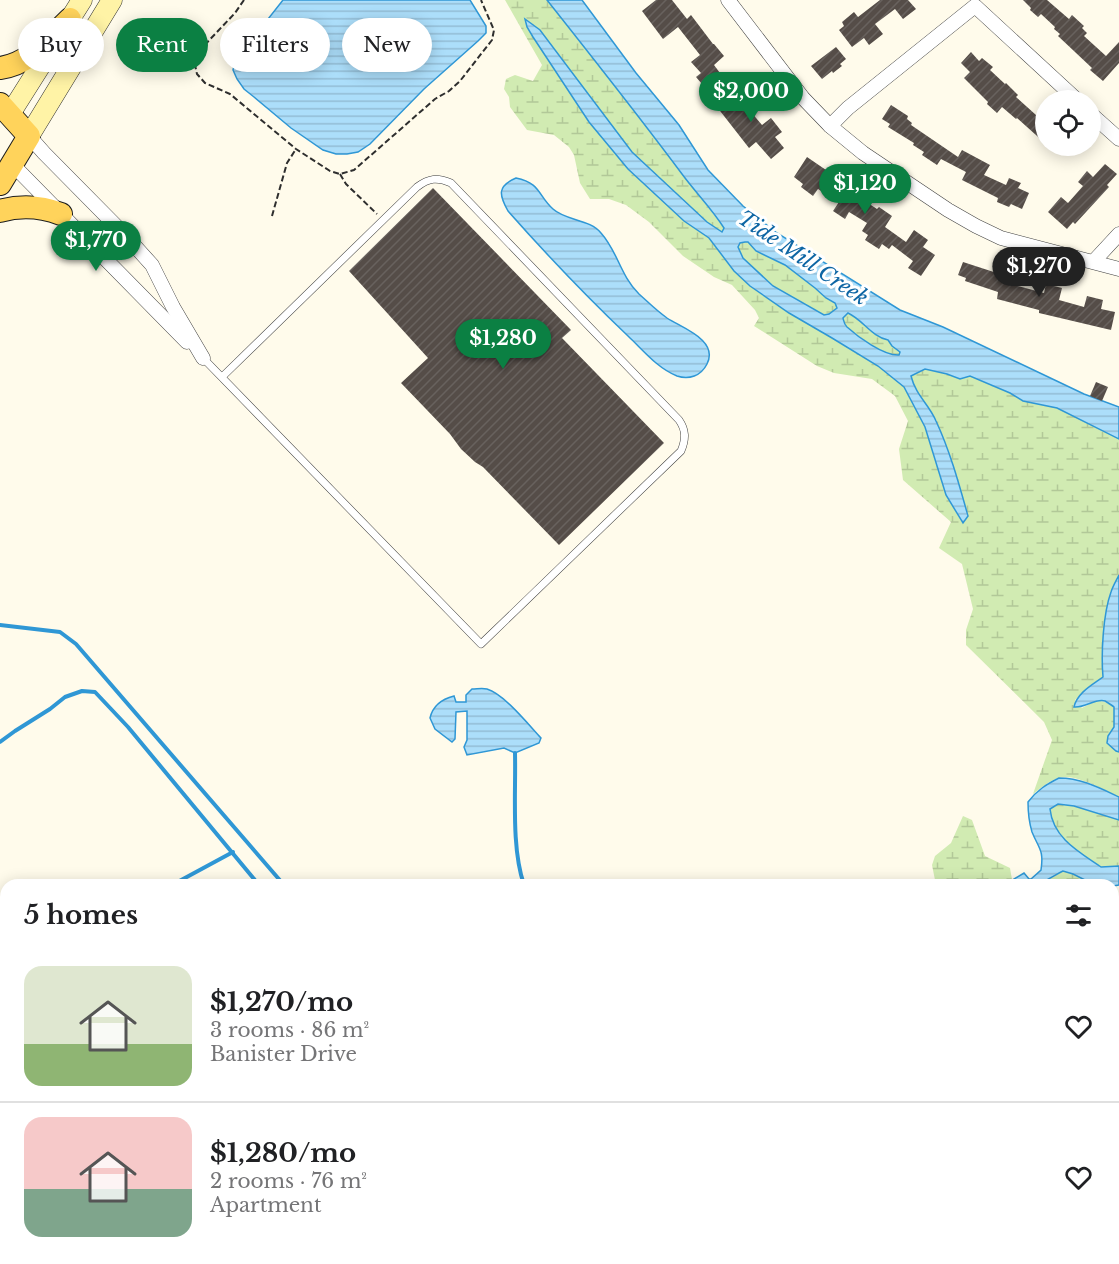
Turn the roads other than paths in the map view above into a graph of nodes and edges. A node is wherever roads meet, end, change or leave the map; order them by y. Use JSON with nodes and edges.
{"nodes":[{"id":1,"x":82,"y":0,"type":"edge"},
{"id":2,"x":112,"y":0,"type":"edge"},
{"id":3,"x":728,"y":0,"type":"edge"},
{"id":4,"x":71,"y":18,"type":"edge"},
{"id":5,"x":18,"y":64,"type":"edge"},
{"id":6,"x":0,"y":68,"type":"edge"},
{"id":7,"x":33,"y":72,"type":"edge"},
{"id":8,"x":1066,"y":90,"type":"edge"},
{"id":9,"x":3,"y":116,"type":"edge"},
{"id":10,"x":1101,"y":123,"type":"edge"},
{"id":11,"x":830,"y":126,"type":"junction"},
{"id":12,"x":29,"y":136,"type":"junction"},
{"id":13,"x":1119,"y":139,"type":"edge"},
{"id":14,"x":6,"y":158,"type":"edge"},
{"id":15,"x":0,"y":184,"type":"edge"},
{"id":16,"x":0,"y":211,"type":"edge"},
{"id":17,"x":61,"y":214,"type":"junction"},
{"id":18,"x":1119,"y":234,"type":"edge"},
{"id":19,"x":1095,"y":261,"type":"junction"},
{"id":20,"x":1119,"y":268,"type":"edge"},
{"id":21,"x":203,"y":358,"type":"junction"},
{"id":22,"x":222,"y":377,"type":"junction"}],
"edges":[{"from":1,"to":4,"type":"main road"},
{"from":2,"to":12,"type":"main road"},
{"from":3,"to":11,"type":"street"},
{"from":5,"to":6,"type":"main road"},
{"from":7,"to":9,"type":"main road"},
{"from":8,"to":11,"type":"street"},
{"from":9,"to":12,"type":"main road"},
{"from":10,"to":13,"type":"street"},
{"from":11,"to":19,"type":"street"},
{"from":12,"to":14,"type":"main road"},
{"from":12,"to":21,"type":"street"},
{"from":14,"to":15,"type":"main road"},
{"from":14,"to":17,"type":"street"},
{"from":16,"to":17,"type":"main road"},
{"from":17,"to":21,"type":"street"},
{"from":18,"to":19,"type":"street"},
{"from":19,"to":20,"type":"street"},
{"from":21,"to":22,"type":"lane"},
{"from":22,"to":22,"type":"lane"}]}
